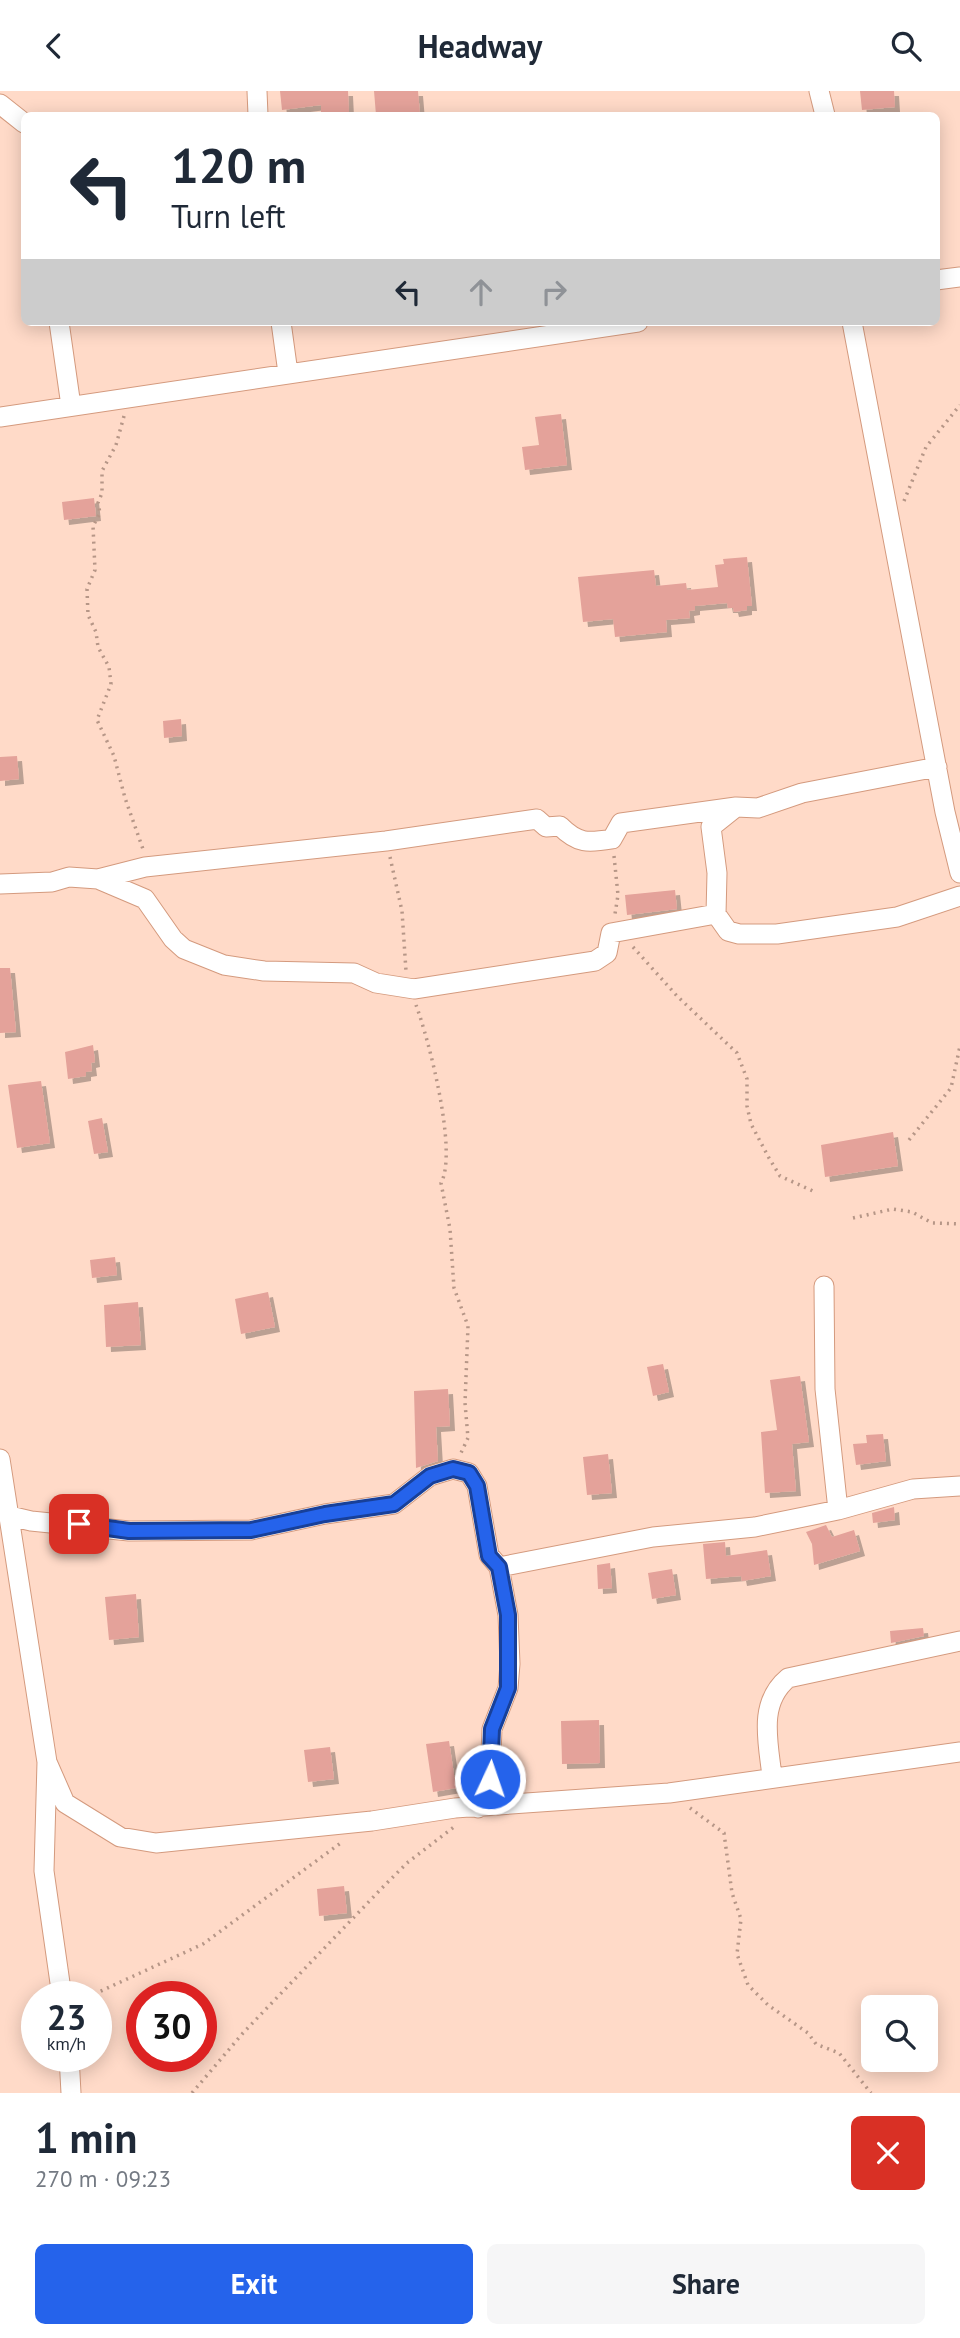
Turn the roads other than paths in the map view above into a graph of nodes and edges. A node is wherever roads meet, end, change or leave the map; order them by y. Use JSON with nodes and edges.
{"nodes":[{"id":1,"x":257,"y":91,"type":"edge"},
{"id":2,"x":819,"y":91,"type":"edge"},
{"id":3,"x":0,"y":104,"type":"edge"},
{"id":4,"x":258,"y":112,"type":"edge"},
{"id":5,"x":824,"y":112,"type":"edge"},
{"id":6,"x":21,"y":121,"type":"edge"},
{"id":7,"x":960,"y":277,"type":"edge"},
{"id":8,"x":940,"y":280,"type":"edge"},
{"id":9,"x":60,"y":326,"type":"edge"},
{"id":10,"x":282,"y":326,"type":"edge"},
{"id":11,"x":611,"y":326,"type":"edge"},
{"id":12,"x":853,"y":326,"type":"edge"},
{"id":13,"x":288,"y":373,"type":"junction"},
{"id":14,"x":71,"y":405,"type":"junction"},
{"id":15,"x":0,"y":417,"type":"edge"},
{"id":16,"x":937,"y":767,"type":"junction"},
{"id":17,"x":736,"y":807,"type":"junction"},
{"id":18,"x":960,"y":873,"type":"edge"},
{"id":19,"x":98,"y":879,"type":"junction"},
{"id":20,"x":0,"y":884,"type":"edge"},
{"id":21,"x":960,"y":895,"type":"edge"},
{"id":22,"x":716,"y":914,"type":"junction"},
{"id":23,"x":824,"y":1286,"type":"dead end"},
{"id":24,"x":0,"y":1459,"type":"edge"},
{"id":25,"x":960,"y":1486,"type":"edge"},
{"id":26,"x":838,"y":1510,"type":"junction"},
{"id":27,"x":10,"y":1516,"type":"junction"},
{"id":28,"x":499,"y":1567,"type":"junction"},
{"id":29,"x":960,"y":1641,"type":"edge"},
{"id":30,"x":960,"y":1752,"type":"edge"},
{"id":31,"x":47,"y":1762,"type":"junction"},
{"id":32,"x":772,"y":1776,"type":"junction"},
{"id":33,"x":478,"y":1808,"type":"junction"},
{"id":34,"x":60,"y":1981,"type":"edge"},
{"id":35,"x":70,"y":2072,"type":"edge"},
{"id":36,"x":71,"y":2093,"type":"edge"}],
"edges":[{"from":1,"to":4,"type":"street"},
{"from":2,"to":5,"type":"street"},
{"from":3,"to":6,"type":"street"},
{"from":7,"to":8,"type":"street"},
{"from":9,"to":14,"type":"street"},
{"from":10,"to":13,"type":"street"},
{"from":11,"to":13,"type":"street"},
{"from":12,"to":16,"type":"street"},
{"from":13,"to":14,"type":"street"},
{"from":14,"to":15,"type":"street"},
{"from":16,"to":17,"type":"street"},
{"from":16,"to":18,"type":"street"},
{"from":17,"to":19,"type":"street"},
{"from":17,"to":22,"type":"street"},
{"from":19,"to":20,"type":"street"},
{"from":19,"to":22,"type":"street"},
{"from":21,"to":22,"type":"street"},
{"from":23,"to":26,"type":"street"},
{"from":24,"to":27,"type":"street"},
{"from":25,"to":26,"type":"street"},
{"from":26,"to":28,"type":"street"},
{"from":27,"to":28,"type":"street"},
{"from":27,"to":31,"type":"street"},
{"from":28,"to":33,"type":"street"},
{"from":29,"to":32,"type":"street"},
{"from":30,"to":32,"type":"street"},
{"from":31,"to":33,"type":"street"},
{"from":31,"to":34,"type":"street"},
{"from":32,"to":33,"type":"street"},
{"from":35,"to":36,"type":"street"}]}
